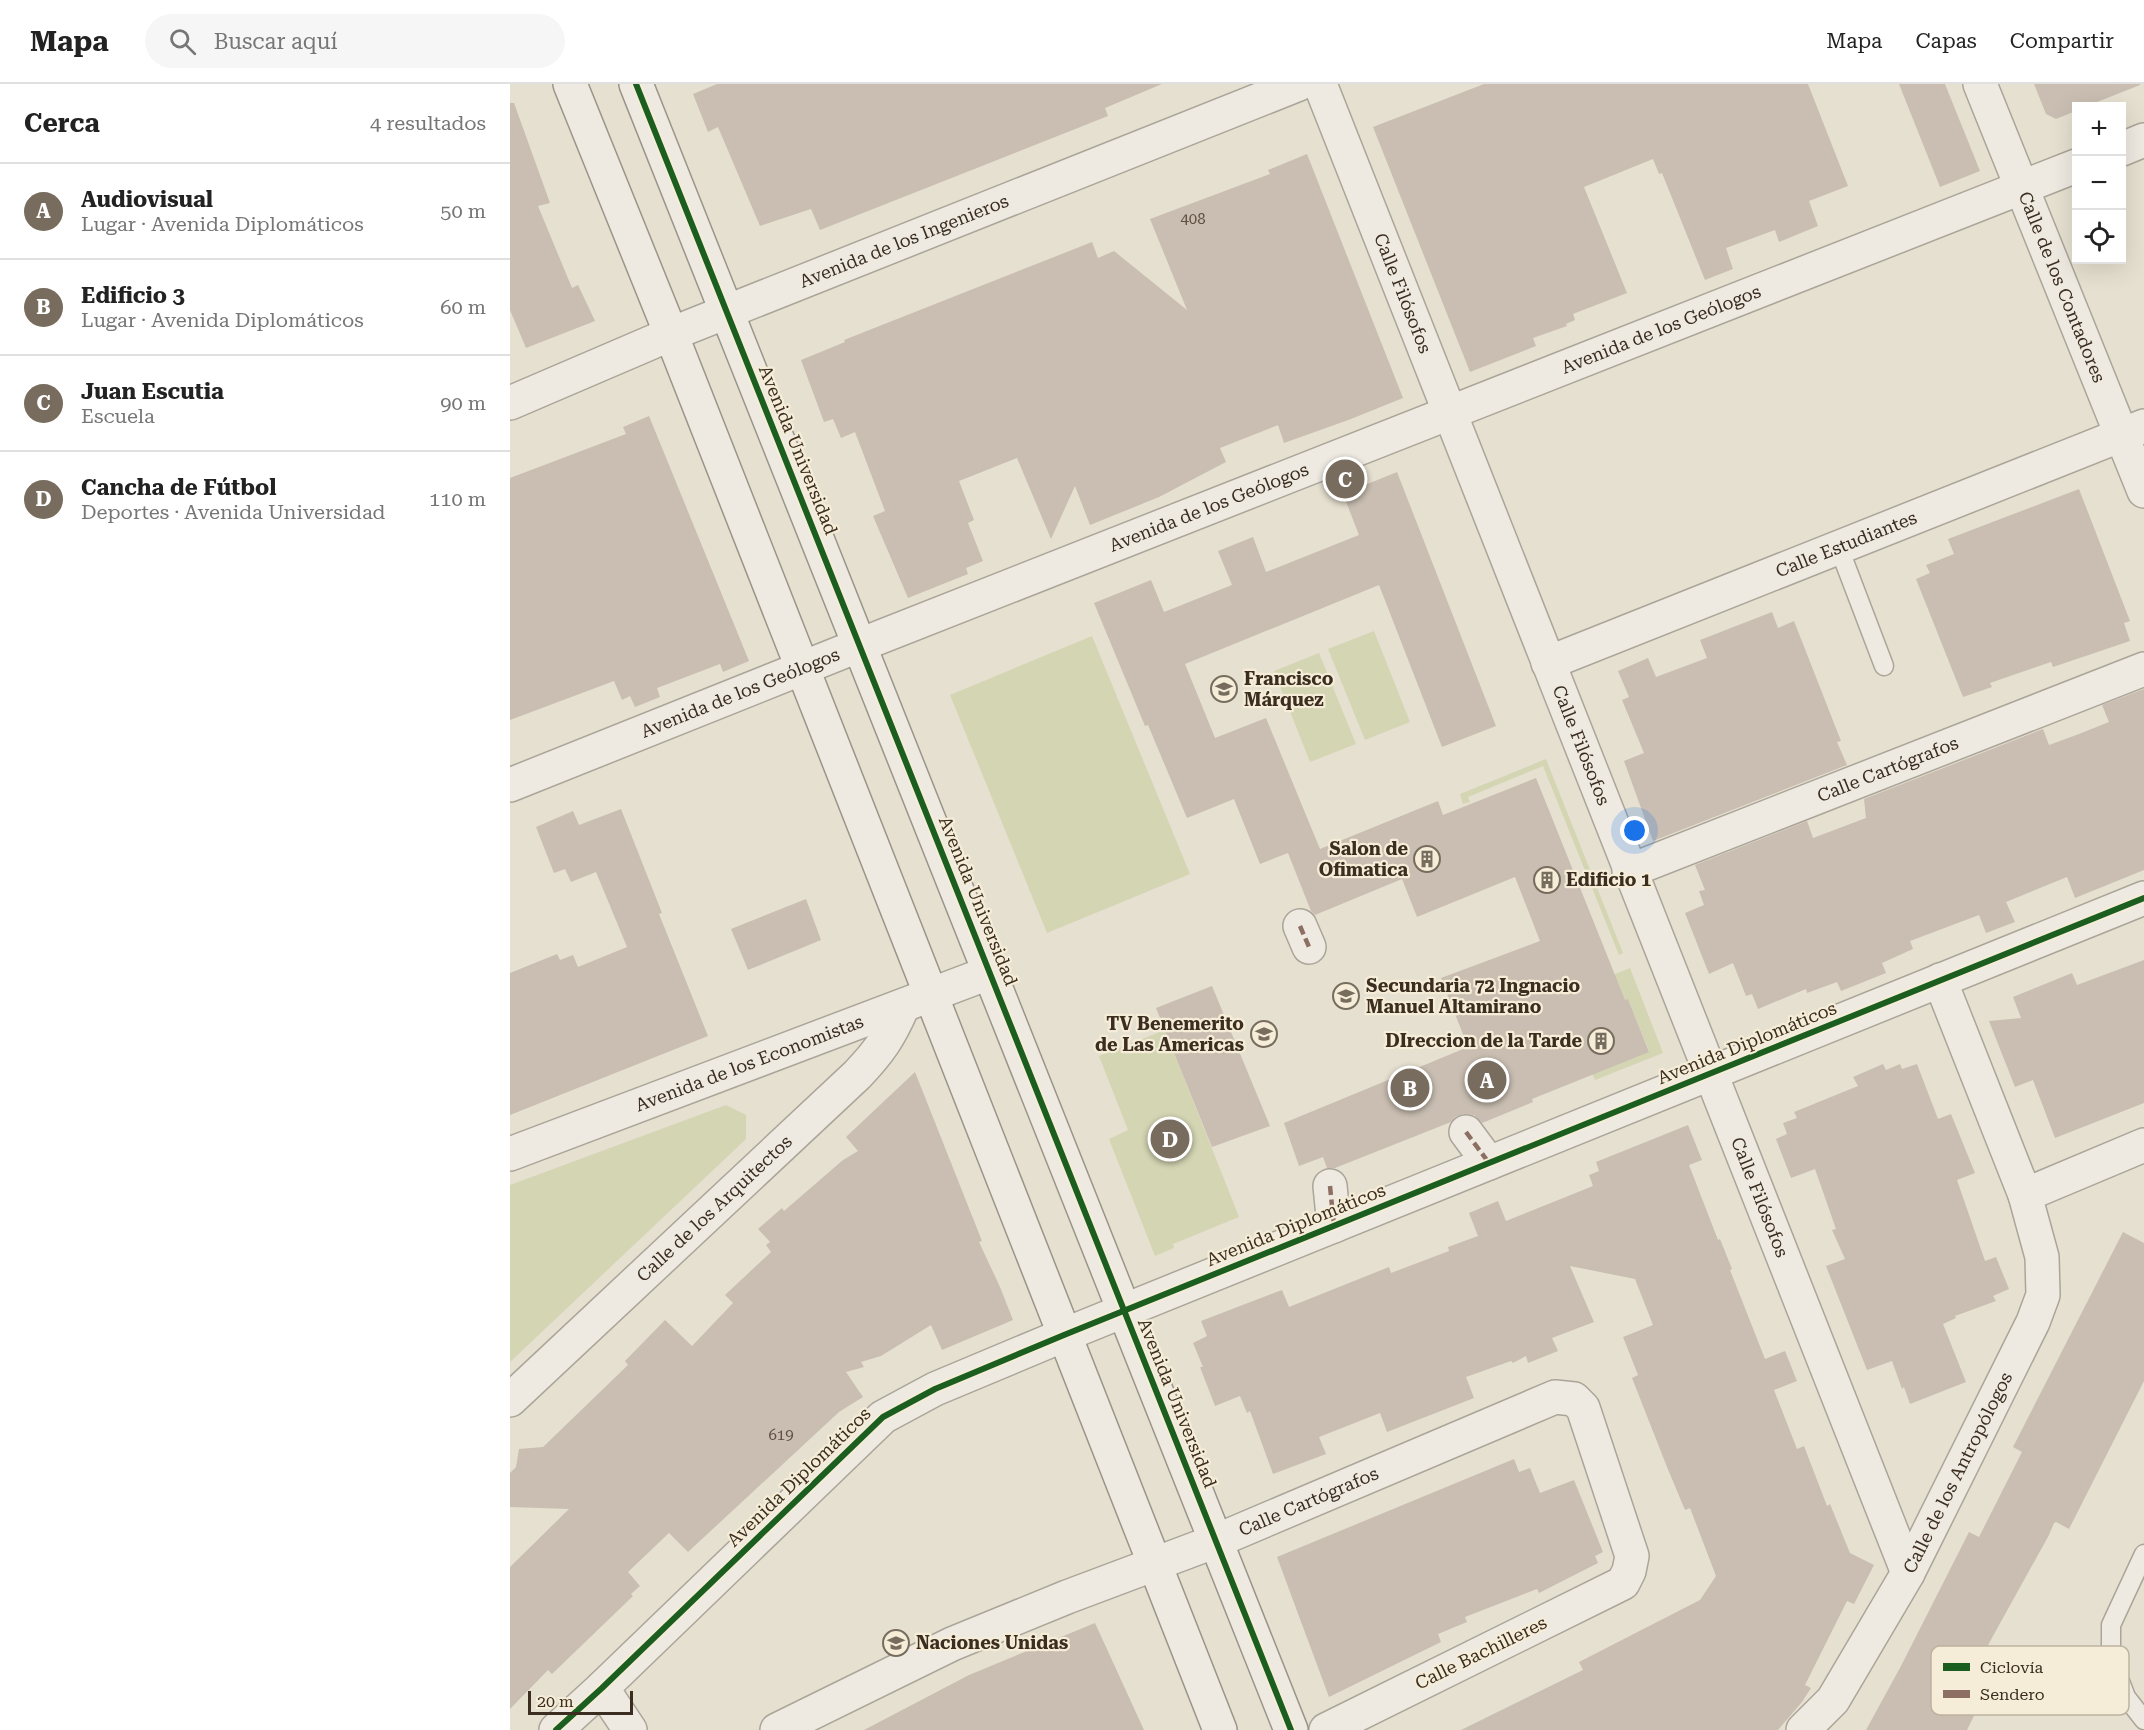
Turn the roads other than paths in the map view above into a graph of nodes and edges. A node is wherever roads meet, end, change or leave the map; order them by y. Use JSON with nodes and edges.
{"nodes":[{"id":1,"x":570,"y":84,"type":"edge"},
{"id":2,"x":636,"y":84,"type":"edge"},
{"id":3,"x":1299,"y":84,"type":"edge"},
{"id":4,"x":1320,"y":84,"type":"edge"},
{"id":5,"x":1980,"y":84,"type":"edge"},
{"id":6,"x":2144,"y":140,"type":"edge"},
{"id":7,"x":2126,"y":147,"type":"edge"},
{"id":8,"x":2072,"y":168,"type":"edge"},
{"id":9,"x":2021,"y":188,"type":"junction"},
{"id":10,"x":726,"y":312,"type":"junction"},
{"id":11,"x":671,"y":334,"type":"junction"},
{"id":12,"x":510,"y":403,"type":"edge"},
{"id":13,"x":1449,"y":414,"type":"junction"},
{"id":14,"x":2133,"y":430,"type":"edge"},
{"id":15,"x":2144,"y":491,"type":"edge"},
{"id":16,"x":1839,"y":548,"type":"junction"},
{"id":17,"x":860,"y":645,"type":"junction"},
{"id":18,"x":1548,"y":663,"type":"junction"},
{"id":19,"x":1884,"y":666,"type":"dead end"},
{"id":20,"x":802,"y":668,"type":"junction"},
{"id":21,"x":2144,"y":669,"type":"edge"},
{"id":22,"x":510,"y":785,"type":"edge"},
{"id":23,"x":1629,"y":871,"type":"junction"},
{"id":24,"x":2144,"y":898,"type":"edge"},
{"id":25,"x":991,"y":972,"type":"junction"},
{"id":26,"x":1940,"y":981,"type":"junction"},
{"id":27,"x":917,"y":1000,"type":"junction"},
{"id":28,"x":1710,"y":1074,"type":"junction"},
{"id":29,"x":1466,"y":1132,"type":"dead end"},
{"id":30,"x":2144,"y":1145,"type":"edge"},
{"id":31,"x":510,"y":1154,"type":"edge"},
{"id":32,"x":1489,"y":1163,"type":"junction"},
{"id":33,"x":1330,"y":1186,"type":"dead end"},
{"id":34,"x":2025,"y":1195,"type":"junction"},
{"id":35,"x":1334,"y":1226,"type":"junction"},
{"id":36,"x":1124,"y":1310,"type":"junction"},
{"id":37,"x":1064,"y":1335,"type":"junction"},
{"id":38,"x":510,"y":1400,"type":"edge"},
{"id":39,"x":1216,"y":1541,"type":"junction"},
{"id":40,"x":2144,"y":1554,"type":"edge"},
{"id":41,"x":1155,"y":1564,"type":"junction"},
{"id":42,"x":1629,"y":1571,"type":"joint"},
{"id":43,"x":1908,"y":1573,"type":"junction"},
{"id":44,"x":2111,"y":1646,"type":"edge"},
{"id":45,"x":602,"y":1688,"type":"junction"},
{"id":46,"x":2129,"y":1701,"type":"edge"},
{"id":47,"x":2144,"y":1719,"type":"edge"},
{"id":48,"x":556,"y":1730,"type":"edge"},
{"id":49,"x":630,"y":1730,"type":"edge"},
{"id":50,"x":777,"y":1730,"type":"edge"},
{"id":51,"x":1220,"y":1730,"type":"edge"},
{"id":52,"x":1291,"y":1730,"type":"edge"},
{"id":53,"x":1326,"y":1730,"type":"edge"},
{"id":54,"x":1803,"y":1730,"type":"edge"}],
"edges":[{"from":1,"to":11,"type":"street"},
{"from":2,"to":10,"type":"street","name":"Avenida Universidad"},
{"from":3,"to":10,"type":"street","name":"Avenida de los Ingenieros"},
{"from":4,"to":13,"type":"street","name":"Calle Filósofos"},
{"from":5,"to":9,"type":"street","name":"Calle de los Contadores"},
{"from":6,"to":7,"type":"street"},
{"from":8,"to":9,"type":"street","name":"Avenida de los Geólogos"},
{"from":9,"to":13,"type":"street","name":"Avenida de los Geólogos"},
{"from":9,"to":14,"type":"street","name":"Calle de los Contadores"},
{"from":10,"to":11,"type":"street","name":"Avenida de los Ingenieros"},
{"from":10,"to":17,"type":"street","name":"Avenida Universidad"},
{"from":11,"to":12,"type":"street","name":"Avenida de los Ingenieros"},
{"from":11,"to":20,"type":"street"},
{"from":13,"to":17,"type":"street","name":"Avenida de los Geólogos"},
{"from":13,"to":18,"type":"street","name":"Calle Filósofos"},
{"from":14,"to":15,"type":"street","name":"Calle de los Contadores"},
{"from":14,"to":16,"type":"street","name":"Calle Estudiantes"},
{"from":16,"to":18,"type":"street","name":"Calle Estudiantes"},
{"from":16,"to":19,"type":"lane"},
{"from":17,"to":20,"type":"street","name":"Avenida de los Geólogos"},
{"from":17,"to":25,"type":"street","name":"Avenida Universidad"},
{"from":18,"to":23,"type":"street","name":"Calle Filósofos"},
{"from":20,"to":22,"type":"street","name":"Avenida de los Geólogos"},
{"from":20,"to":27,"type":"street"},
{"from":21,"to":23,"type":"street","name":"Calle Cartógrafos"},
{"from":23,"to":28,"type":"street","name":"Calle Filósofos"},
{"from":24,"to":26,"type":"street","name":"Avenida Diplomáticos"},
{"from":25,"to":27,"type":"street","name":"Avenida de los Economistas"},
{"from":25,"to":36,"type":"street","name":"Avenida Universidad"},
{"from":26,"to":28,"type":"street","name":"Avenida Diplomáticos"},
{"from":26,"to":34,"type":"street","name":"Calle de los Antropólogos"},
{"from":27,"to":31,"type":"street","name":"Avenida de los Economistas"},
{"from":27,"to":37,"type":"street"},
{"from":27,"to":38,"type":"street","name":"Calle de los Arquitectos"},
{"from":28,"to":32,"type":"street","name":"Avenida Diplomáticos"},
{"from":28,"to":43,"type":"street","name":"Calle Filósofos"},
{"from":29,"to":32,"type":"street"},
{"from":30,"to":34,"type":"street"},
{"from":32,"to":35,"type":"street","name":"Avenida Diplomáticos"},
{"from":33,"to":35,"type":"street"},
{"from":34,"to":43,"type":"street","name":"Calle de los Antropólogos"},
{"from":35,"to":36,"type":"street","name":"Avenida Diplomáticos"},
{"from":36,"to":37,"type":"street","name":"Avenida Diplomáticos"},
{"from":36,"to":39,"type":"street","name":"Avenida Universidad"},
{"from":37,"to":41,"type":"street"},
{"from":37,"to":45,"type":"street","name":"Avenida Diplomáticos"},
{"from":39,"to":41,"type":"street","name":"Calle Cartógrafos"},
{"from":39,"to":42,"type":"street","name":"Calle Cartógrafos"},
{"from":39,"to":52,"type":"street","name":"Avenida Universidad"},
{"from":40,"to":44,"type":"lane"},
{"from":41,"to":50,"type":"street","name":"Calle Cartógrafos"},
{"from":41,"to":51,"type":"street"},
{"from":42,"to":53,"type":"street","name":"Calle Bachilleres"},
{"from":43,"to":54,"type":"street","name":"Calle de los Antropólogos"},
{"from":45,"to":48,"type":"street","name":"Avenida Diplomáticos"},
{"from":45,"to":49,"type":"street"},
{"from":46,"to":47,"type":"lane"}]}
